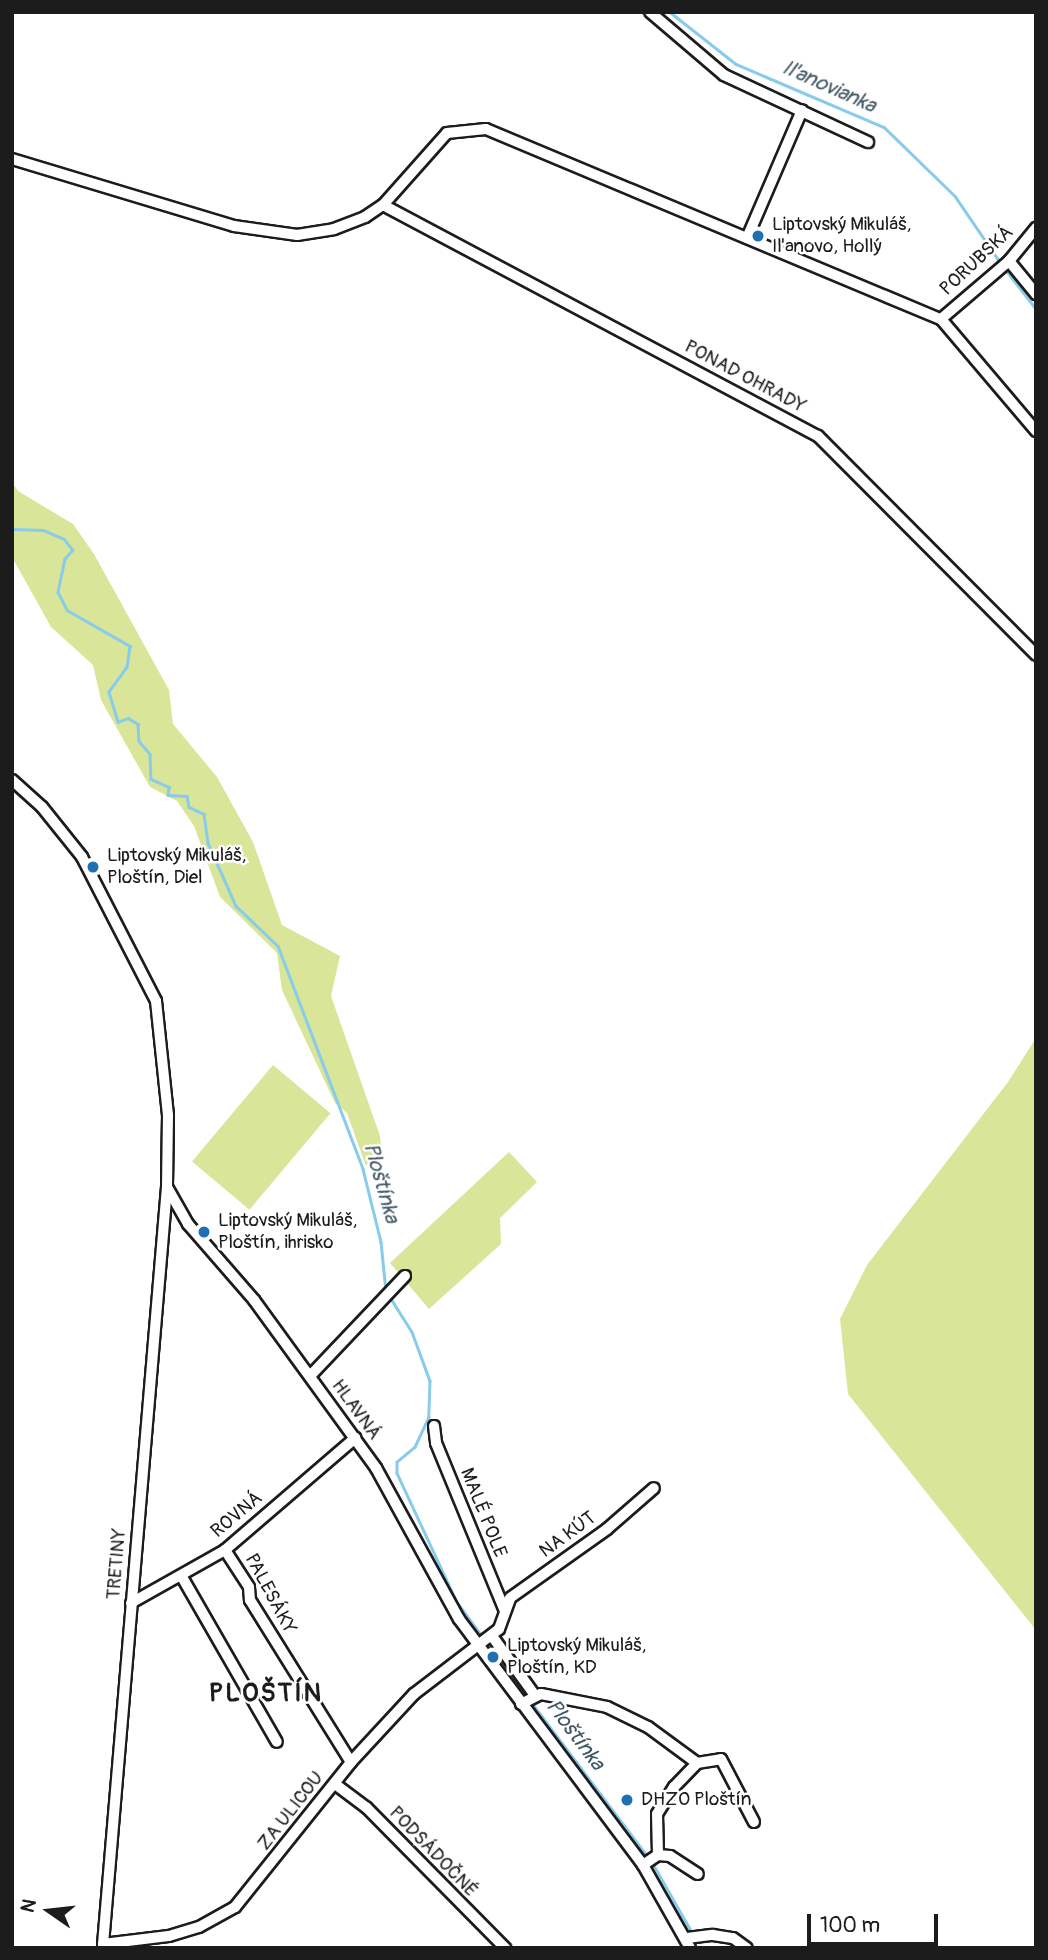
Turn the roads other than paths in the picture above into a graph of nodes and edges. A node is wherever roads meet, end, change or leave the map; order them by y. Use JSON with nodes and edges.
{"nodes":[{"id":1,"x":650,"y":12,"type":"edge"},
{"id":2,"x":802,"y":110,"type":"junction"},
{"id":3,"x":868,"y":142,"type":"dead end"},
{"id":4,"x":12,"y":159,"type":"edge"},
{"id":5,"x":383,"y":205,"type":"junction"},
{"id":6,"x":1036,"y":228,"type":"edge"},
{"id":7,"x":747,"y":237,"type":"junction"},
{"id":8,"x":1005,"y":264,"type":"junction"},
{"id":9,"x":1036,"y":294,"type":"edge"},
{"id":10,"x":941,"y":319,"type":"junction"},
{"id":11,"x":1036,"y":431,"type":"edge"},
{"id":12,"x":1036,"y":655,"type":"edge"},
{"id":13,"x":12,"y":780,"type":"edge"},
{"id":14,"x":167,"y":1187,"type":"junction"},
{"id":15,"x":405,"y":1276,"type":"dead end"},
{"id":16,"x":310,"y":1376,"type":"junction"},
{"id":17,"x":434,"y":1426,"type":"dead end"},
{"id":18,"x":355,"y":1438,"type":"junction"},
{"id":19,"x":654,"y":1488,"type":"dead end"},
{"id":20,"x":225,"y":1549,"type":"junction"},
{"id":21,"x":182,"y":1577,"type":"junction"},
{"id":22,"x":131,"y":1603,"type":"junction"},
{"id":23,"x":505,"y":1611,"type":"junction"},
{"id":24,"x":486,"y":1640,"type":"junction"},
{"id":25,"x":528,"y":1698,"type":"junction"},
{"id":26,"x":277,"y":1742,"type":"dead end"},
{"id":27,"x":351,"y":1762,"type":"junction"},
{"id":28,"x":697,"y":1763,"type":"junction"},
{"id":29,"x":335,"y":1784,"type":"junction"},
{"id":30,"x":754,"y":1822,"type":"dead end"},
{"id":31,"x":650,"y":1860,"type":"junction"},
{"id":32,"x":698,"y":1874,"type":"dead end"},
{"id":33,"x":687,"y":1939,"type":"edge"},
{"id":34,"x":103,"y":1944,"type":"joint"},
{"id":35,"x":505,"y":1948,"type":"edge"},
{"id":36,"x":747,"y":1948,"type":"edge"}],
"edges":[{"from":1,"to":2,"type":"street"},
{"from":2,"to":3,"type":"street"},
{"from":2,"to":7,"type":"street"},
{"from":4,"to":5,"type":"street"},
{"from":5,"to":7,"type":"street"},
{"from":5,"to":12,"type":"street","name":"PONAD OHRADY"},
{"from":6,"to":8,"type":"street","name":"PORUBSKÁ"},
{"from":7,"to":10,"type":"street"},
{"from":8,"to":9,"type":"street"},
{"from":8,"to":10,"type":"street","name":"PORUBSKÁ"},
{"from":10,"to":11,"type":"street"},
{"from":13,"to":14,"type":"street","name":"TRETINY"},
{"from":14,"to":16,"type":"street","name":"HLAVNÁ"},
{"from":14,"to":22,"type":"street","name":"TRETINY"},
{"from":15,"to":16,"type":"street"},
{"from":16,"to":18,"type":"street","name":"HLAVNÁ"},
{"from":17,"to":23,"type":"street","name":"MALÉ POLE"},
{"from":18,"to":20,"type":"street","name":"ROVNÁ"},
{"from":18,"to":24,"type":"street","name":"HLAVNÁ"},
{"from":19,"to":23,"type":"street","name":"NA KÚT"},
{"from":20,"to":21,"type":"street","name":"ROVNÁ"},
{"from":20,"to":27,"type":"street","name":"PALESÁKY"},
{"from":21,"to":22,"type":"street","name":"ROVNÁ"},
{"from":21,"to":26,"type":"street"},
{"from":22,"to":34,"type":"street","name":"TRETINY"},
{"from":23,"to":24,"type":"street","name":"NA KÚT"},
{"from":24,"to":25,"type":"street"},
{"from":24,"to":25,"type":"street"},
{"from":24,"to":27,"type":"street","name":"ZA ULICOU"},
{"from":25,"to":28,"type":"street"},
{"from":25,"to":31,"type":"street"},
{"from":27,"to":29,"type":"street","name":"ZA ULICOU"},
{"from":28,"to":30,"type":"street"},
{"from":28,"to":31,"type":"street"},
{"from":29,"to":34,"type":"street","name":"ZA ULICOU"},
{"from":29,"to":35,"type":"street","name":"PODSÁDOČNÉ"},
{"from":31,"to":32,"type":"street"},
{"from":31,"to":33,"type":"street"},
{"from":33,"to":36,"type":"street"}]}
